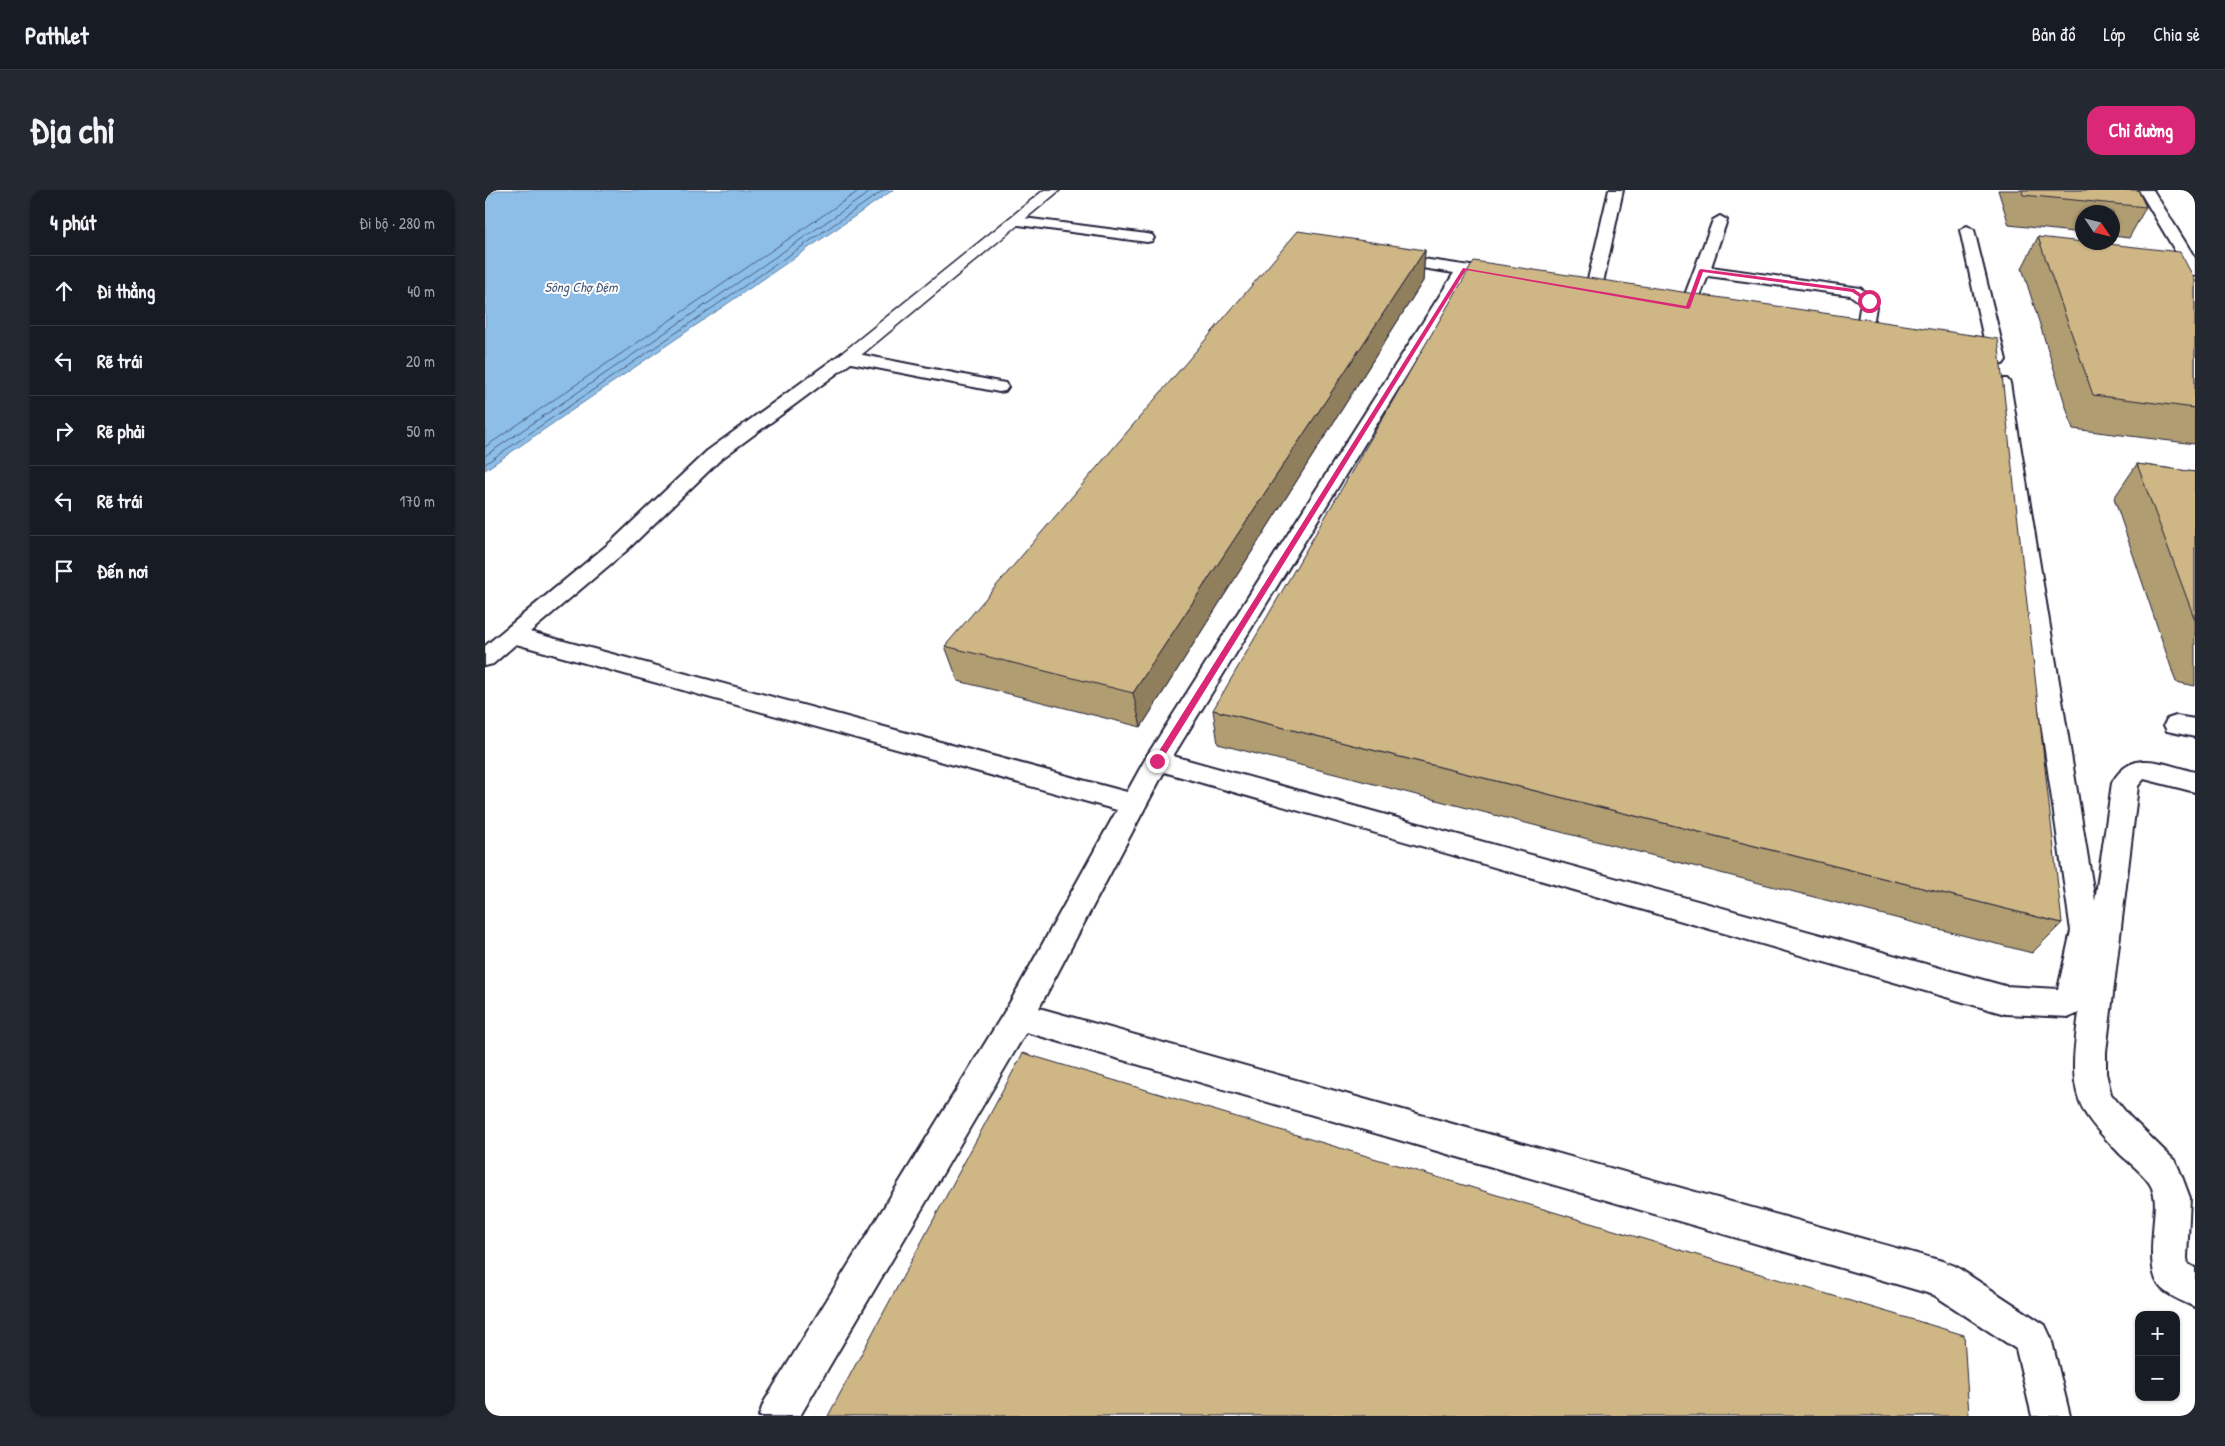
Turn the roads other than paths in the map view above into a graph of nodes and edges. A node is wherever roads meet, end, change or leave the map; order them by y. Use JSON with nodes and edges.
{"nodes":[{"id":1,"x":1053,"y":190,"type":"edge"},
{"id":2,"x":1616,"y":190,"type":"edge"},
{"id":3,"x":2146,"y":190,"type":"edge"},
{"id":4,"x":1719,"y":220,"type":"dead end"},
{"id":5,"x":1016,"y":221,"type":"junction"},
{"id":6,"x":1967,"y":230,"type":"dead end"},
{"id":7,"x":1147,"y":238,"type":"dead end"},
{"id":8,"x":1376,"y":257,"type":"edge"},
{"id":9,"x":1464,"y":269,"type":"junction"},
{"id":10,"x":1701,"y":270,"type":"junction"},
{"id":11,"x":2195,"y":271,"type":"edge"},
{"id":12,"x":1519,"y":279,"type":"edge"},
{"id":13,"x":1575,"y":289,"type":"edge"},
{"id":14,"x":1593,"y":292,"type":"junction"},
{"id":15,"x":1612,"y":295,"type":"edge"},
{"id":16,"x":1669,"y":305,"type":"edge"},
{"id":17,"x":1688,"y":308,"type":"junction"},
{"id":18,"x":1707,"y":311,"type":"edge"},
{"id":19,"x":1844,"y":334,"type":"edge"},
{"id":20,"x":1863,"y":337,"type":"junction"},
{"id":21,"x":1882,"y":340,"type":"edge"},
{"id":22,"x":1969,"y":355,"type":"edge"},
{"id":23,"x":847,"y":357,"type":"junction"},
{"id":24,"x":1997,"y":360,"type":"junction"},
{"id":25,"x":999,"y":387,"type":"dead end"},
{"id":26,"x":512,"y":635,"type":"junction"},
{"id":27,"x":485,"y":658,"type":"edge"},
{"id":28,"x":1157,"y":761,"type":"junction"},
{"id":29,"x":2195,"y":782,"type":"edge"},
{"id":30,"x":1134,"y":804,"type":"junction"},
{"id":31,"x":1019,"y":1016,"type":"junction"},
{"id":32,"x":2195,"y":1289,"type":"edge"},
{"id":33,"x":778,"y":1416,"type":"edge"},
{"id":34,"x":2051,"y":1416,"type":"edge"}],
"edges":[{"from":1,"to":5,"type":"street"},
{"from":2,"to":14,"type":"lane"},
{"from":3,"to":11,"type":"lane"},
{"from":4,"to":10,"type":"lane"},
{"from":5,"to":7,"type":"lane"},
{"from":5,"to":23,"type":"street"},
{"from":6,"to":24,"type":"lane"},
{"from":8,"to":9,"type":"lane"},
{"from":9,"to":12,"type":"lane"},
{"from":9,"to":28,"type":"lane"},
{"from":10,"to":17,"type":"lane"},
{"from":10,"to":20,"type":"lane"},
{"from":13,"to":14,"type":"lane"},
{"from":14,"to":15,"type":"lane"},
{"from":16,"to":17,"type":"lane"},
{"from":17,"to":18,"type":"lane"},
{"from":19,"to":20,"type":"lane"},
{"from":20,"to":21,"type":"lane"},
{"from":22,"to":24,"type":"lane"},
{"from":23,"to":25,"type":"lane"},
{"from":23,"to":26,"type":"lane"},
{"from":24,"to":28,"type":"lane"},
{"from":26,"to":27,"type":"lane"},
{"from":26,"to":30,"type":"lane"},
{"from":28,"to":30,"type":"lane"},
{"from":29,"to":32,"type":"lane"},
{"from":30,"to":31,"type":"lane"},
{"from":31,"to":33,"type":"lane"},
{"from":31,"to":34,"type":"lane"}]}
